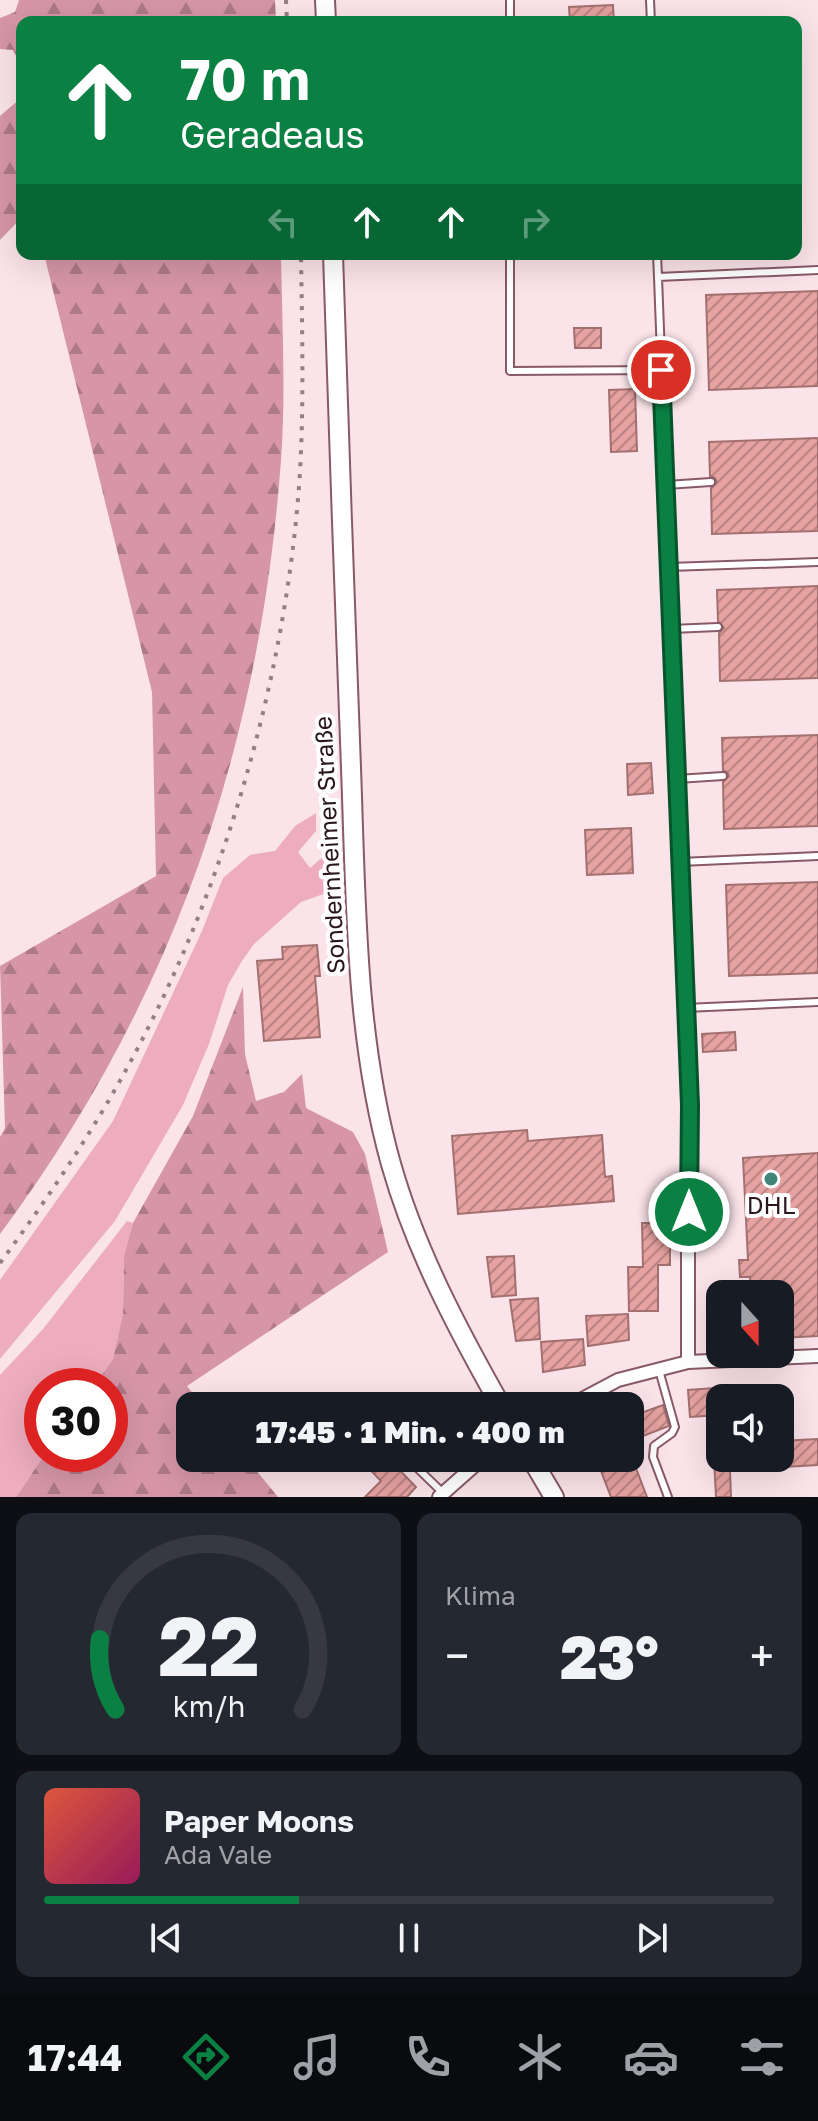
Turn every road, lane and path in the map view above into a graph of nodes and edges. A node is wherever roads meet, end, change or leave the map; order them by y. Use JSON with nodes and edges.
{"nodes":[{"id":1,"x":333,"y":260,"type":"edge"},
{"id":2,"x":510,"y":260,"type":"edge"},
{"id":3,"x":657,"y":260,"type":"edge"},
{"id":4,"x":818,"y":270,"type":"edge"},
{"id":5,"x":658,"y":277,"type":"junction"},
{"id":6,"x":661,"y":370,"type":"junction"},
{"id":7,"x":711,"y":482,"type":"dead end"},
{"id":8,"x":666,"y":485,"type":"junction"},
{"id":9,"x":818,"y":562,"type":"edge"},
{"id":10,"x":669,"y":567,"type":"junction"},
{"id":11,"x":718,"y":627,"type":"dead end"},
{"id":12,"x":671,"y":629,"type":"junction"},
{"id":13,"x":723,"y":776,"type":"dead end"},
{"id":14,"x":677,"y":779,"type":"junction"},
{"id":15,"x":818,"y":856,"type":"edge"},
{"id":16,"x":680,"y":862,"type":"junction"},
{"id":17,"x":818,"y":1002,"type":"edge"},
{"id":18,"x":685,"y":1008,"type":"junction"},
{"id":19,"x":688,"y":1064,"type":"joint"},
{"id":20,"x":818,"y":1356,"type":"edge"},
{"id":21,"x":688,"y":1362,"type":"junction"},
{"id":22,"x":659,"y":1370,"type":"junction"},
{"id":23,"x":494,"y":1392,"type":"edge"},
{"id":24,"x":595,"y":1392,"type":"edge"},
{"id":25,"x":420,"y":1472,"type":"edge"},
{"id":26,"x":467,"y":1472,"type":"edge"},
{"id":27,"x":539,"y":1472,"type":"edge"},
{"id":28,"x":441,"y":1495,"type":"edge"},
{"id":29,"x":554,"y":1497,"type":"edge"},
{"id":30,"x":668,"y":1497,"type":"edge"}],
"edges":[{"from":1,"to":23,"type":"main road","name":"Sondernheimer Straße"},
{"from":2,"to":6,"type":"lane"},
{"from":3,"to":5,"type":"lane"},
{"from":4,"to":5,"type":"lane"},
{"from":5,"to":6,"type":"lane"},
{"from":6,"to":8,"type":"lane"},
{"from":7,"to":8,"type":"lane"},
{"from":8,"to":10,"type":"lane"},
{"from":9,"to":10,"type":"lane"},
{"from":10,"to":12,"type":"lane"},
{"from":11,"to":12,"type":"lane"},
{"from":12,"to":14,"type":"lane"},
{"from":13,"to":14,"type":"lane"},
{"from":14,"to":16,"type":"lane"},
{"from":15,"to":16,"type":"lane"},
{"from":16,"to":18,"type":"lane"},
{"from":17,"to":18,"type":"lane"},
{"from":18,"to":19,"type":"lane"},
{"from":19,"to":21,"type":"street"},
{"from":20,"to":21,"type":"street"},
{"from":21,"to":22,"type":"street"},
{"from":22,"to":24,"type":"street"},
{"from":22,"to":30,"type":"lane"},
{"from":25,"to":28,"type":"lane"},
{"from":26,"to":28,"type":"street"},
{"from":27,"to":29,"type":"main road"}]}
